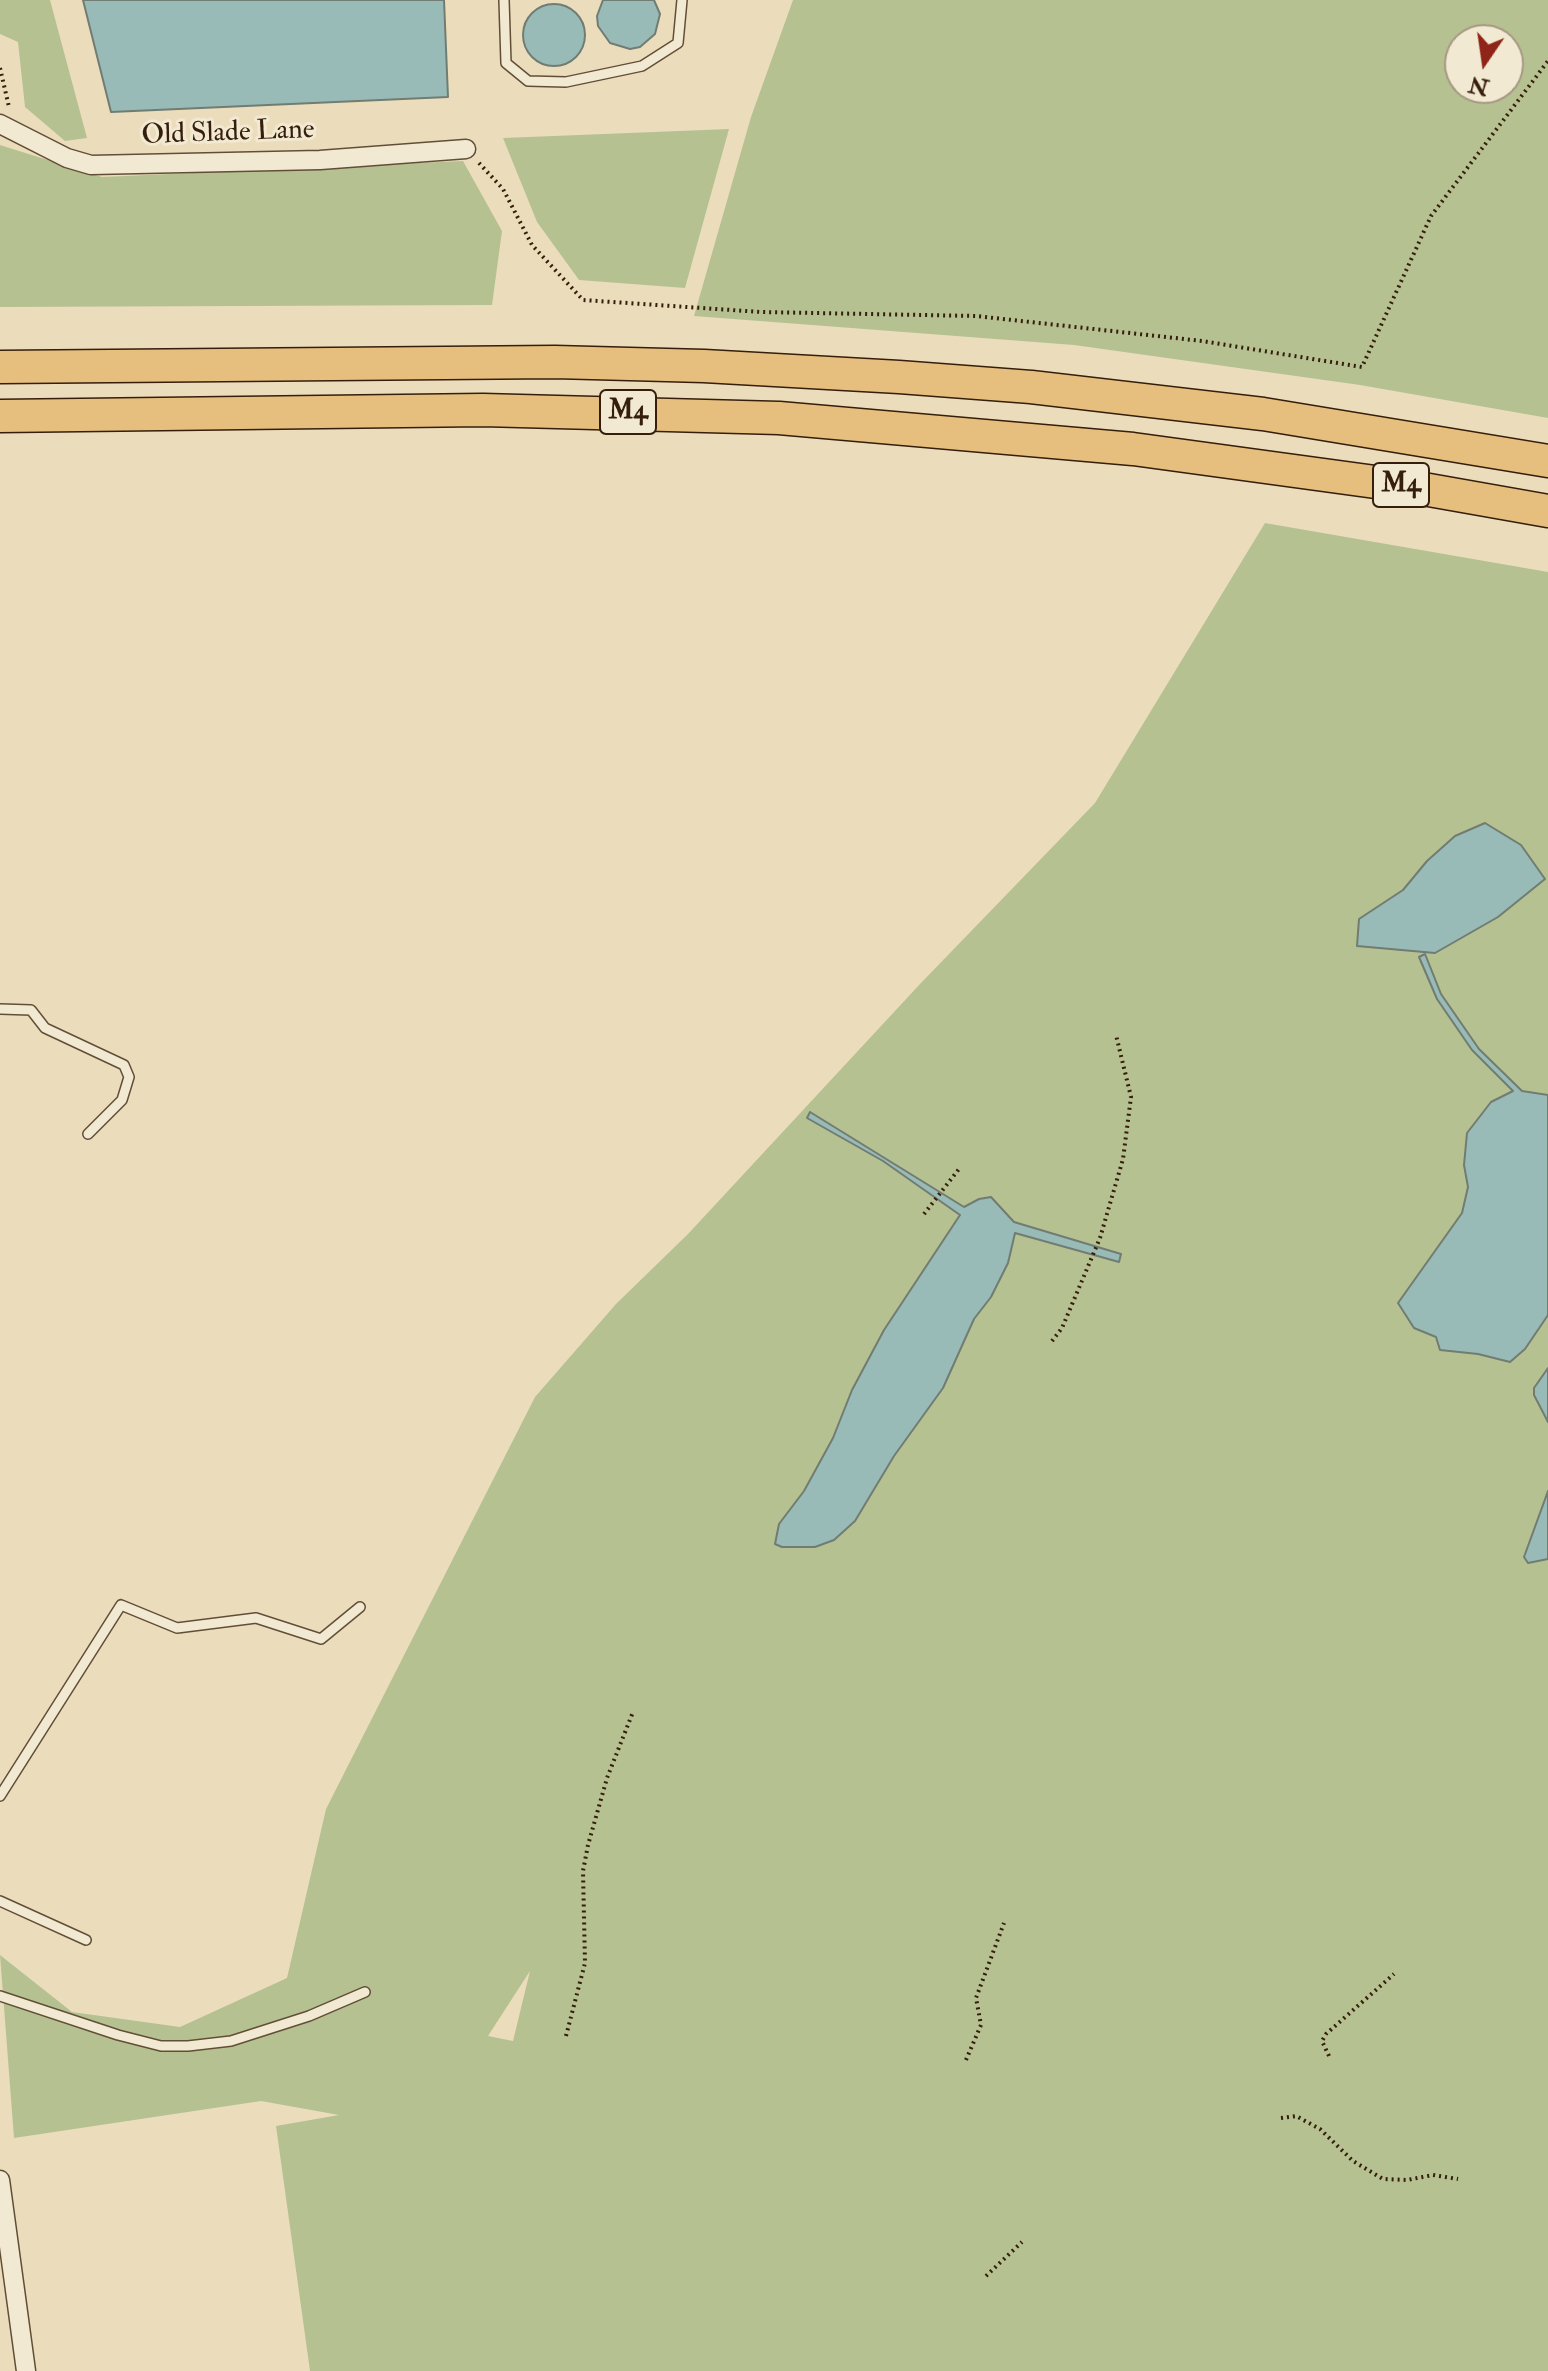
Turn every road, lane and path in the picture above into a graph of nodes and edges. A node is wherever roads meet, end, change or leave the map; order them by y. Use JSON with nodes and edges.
{"nodes":[{"id":1,"x":504,"y":0,"type":"edge"},
{"id":2,"x":682,"y":0,"type":"edge"},
{"id":3,"x":1548,"y":61,"type":"edge"},
{"id":4,"x":0,"y":68,"type":"edge"},
{"id":5,"x":7,"y":126,"type":"edge"},
{"id":6,"x":466,"y":149,"type":"joint"},
{"id":7,"x":0,"y":367,"type":"edge"},
{"id":8,"x":0,"y":416,"type":"edge"},
{"id":9,"x":1548,"y":461,"type":"edge"},
{"id":10,"x":1548,"y":511,"type":"edge"},
{"id":11,"x":0,"y":1009,"type":"edge"},
{"id":12,"x":1116,"y":1035,"type":"dead end"},
{"id":13,"x":88,"y":1134,"type":"dead end"},
{"id":14,"x":959,"y":1169,"type":"dead end"},
{"id":15,"x":924,"y":1214,"type":"dead end"},
{"id":16,"x":1052,"y":1341,"type":"dead end"},
{"id":17,"x":360,"y":1607,"type":"dead end"},
{"id":18,"x":633,"y":1712,"type":"dead end"},
{"id":19,"x":0,"y":1796,"type":"edge"},
{"id":20,"x":0,"y":1901,"type":"edge"},
{"id":21,"x":1004,"y":1923,"type":"dead end"},
{"id":22,"x":86,"y":1940,"type":"dead end"},
{"id":23,"x":1394,"y":1974,"type":"dead end"},
{"id":24,"x":365,"y":1992,"type":"dead end"},
{"id":25,"x":0,"y":1996,"type":"edge"},
{"id":26,"x":566,"y":2036,"type":"dead end"},
{"id":27,"x":1329,"y":2056,"type":"dead end"},
{"id":28,"x":966,"y":2060,"type":"dead end"},
{"id":29,"x":1281,"y":2118,"type":"dead end"},
{"id":30,"x":1458,"y":2179,"type":"dead end"},
{"id":31,"x":0,"y":2180,"type":"edge"},
{"id":32,"x":1022,"y":2242,"type":"dead end"},
{"id":33,"x":986,"y":2276,"type":"dead end"},
{"id":34,"x":26,"y":2371,"type":"edge"}],
"edges":[{"from":1,"to":2,"type":"lane"},
{"from":3,"to":6,"type":"path"},
{"from":4,"to":5,"type":"path"},
{"from":5,"to":6,"type":"street","name":"Old Slade Lane"},
{"from":7,"to":9,"type":"highway","number":"M4"},
{"from":8,"to":10,"type":"highway","number":"M4"},
{"from":11,"to":13,"type":"lane"},
{"from":12,"to":16,"type":"path"},
{"from":14,"to":15,"type":"path"},
{"from":17,"to":19,"type":"lane"},
{"from":18,"to":26,"type":"path"},
{"from":20,"to":22,"type":"lane"},
{"from":21,"to":28,"type":"path"},
{"from":23,"to":27,"type":"path"},
{"from":24,"to":25,"type":"lane"},
{"from":29,"to":30,"type":"path"},
{"from":31,"to":34,"type":"street"},
{"from":32,"to":33,"type":"path"}]}
